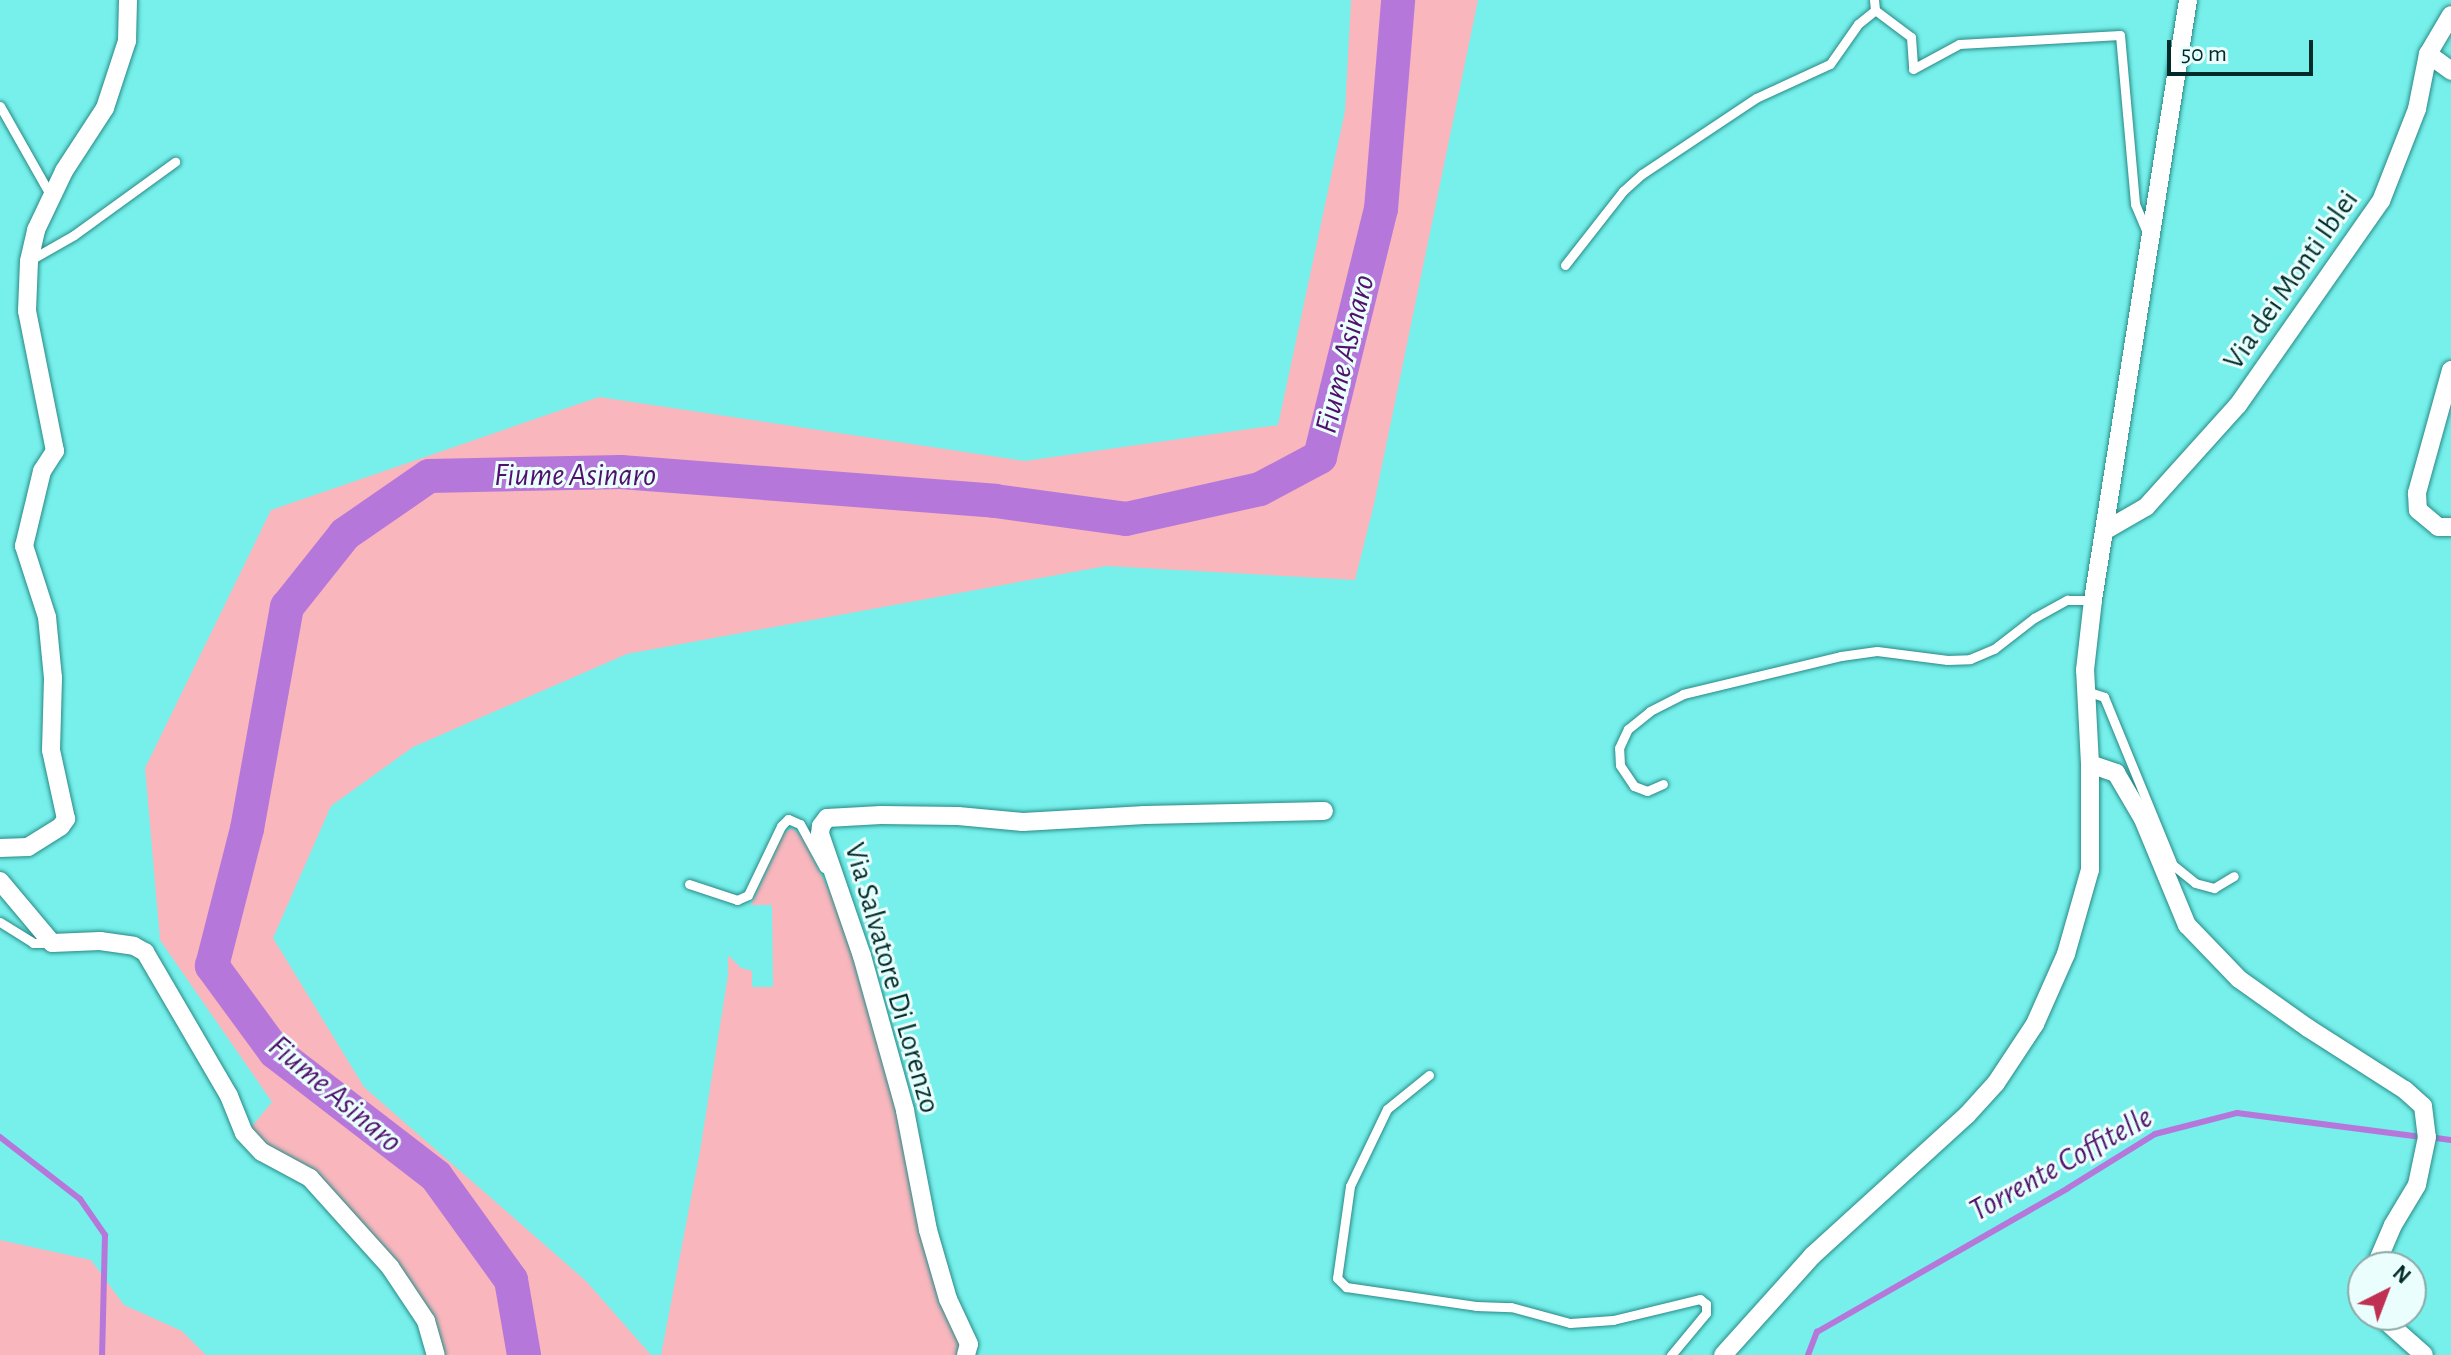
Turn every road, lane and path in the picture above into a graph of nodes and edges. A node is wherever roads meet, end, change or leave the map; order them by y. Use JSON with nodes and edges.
{"nodes":[{"id":1,"x":128,"y":0,"type":"edge"},
{"id":2,"x":2188,"y":0,"type":"edge"},
{"id":3,"x":1875,"y":5,"type":"edge"},
{"id":4,"x":2451,"y":15,"type":"edge"},
{"id":5,"x":2428,"y":54,"type":"junction"},
{"id":6,"x":2451,"y":71,"type":"edge"},
{"id":7,"x":0,"y":106,"type":"edge"},
{"id":8,"x":175,"y":162,"type":"dead end"},
{"id":9,"x":52,"y":198,"type":"junction"},
{"id":10,"x":2151,"y":240,"type":"junction"},
{"id":11,"x":29,"y":261,"type":"junction"},
{"id":12,"x":1565,"y":265,"type":"dead end"},
{"id":13,"x":2451,"y":370,"type":"edge"},
{"id":14,"x":2451,"y":527,"type":"edge"},
{"id":15,"x":2106,"y":530,"type":"junction"},
{"id":16,"x":2093,"y":600,"type":"junction"},
{"id":17,"x":2086,"y":691,"type":"junction"},
{"id":18,"x":2090,"y":764,"type":"junction"},
{"id":19,"x":1663,"y":784,"type":"dead end"},
{"id":20,"x":1324,"y":811,"type":"dead end"},
{"id":21,"x":0,"y":848,"type":"edge"},
{"id":22,"x":2234,"y":876,"type":"dead end"},
{"id":23,"x":0,"y":881,"type":"edge"},
{"id":24,"x":689,"y":884,"type":"dead end"},
{"id":25,"x":841,"y":899,"type":"junction"},
{"id":26,"x":0,"y":922,"type":"edge"},
{"id":27,"x":52,"y":943,"type":"junction"},
{"id":28,"x":1429,"y":1075,"type":"dead end"},
{"id":29,"x":2382,"y":1251,"type":"edge"},
{"id":30,"x":2397,"y":1331,"type":"edge"},
{"id":31,"x":436,"y":1355,"type":"edge"},
{"id":32,"x":966,"y":1355,"type":"edge"},
{"id":33,"x":1671,"y":1355,"type":"edge"},
{"id":34,"x":1723,"y":1355,"type":"edge"},
{"id":35,"x":2424,"y":1355,"type":"edge"}],
"edges":[{"from":1,"to":9,"type":"street"},
{"from":2,"to":10,"type":"street"},
{"from":3,"to":10,"type":"lane"},
{"from":3,"to":12,"type":"lane"},
{"from":4,"to":5,"type":"street","name":"Via dei Monti Iblei"},
{"from":5,"to":6,"type":"street"},
{"from":5,"to":15,"type":"street","name":"Via dei Monti Iblei"},
{"from":7,"to":9,"type":"lane"},
{"from":8,"to":11,"type":"lane"},
{"from":9,"to":11,"type":"street"},
{"from":10,"to":15,"type":"street"},
{"from":11,"to":21,"type":"street"},
{"from":13,"to":14,"type":"street"},
{"from":15,"to":16,"type":"street"},
{"from":16,"to":17,"type":"street"},
{"from":16,"to":19,"type":"lane"},
{"from":17,"to":18,"type":"street"},
{"from":17,"to":22,"type":"lane"},
{"from":18,"to":29,"type":"street"},
{"from":18,"to":34,"type":"street"},
{"from":20,"to":25,"type":"street","name":"Via Salvatore Di Lorenzo"},
{"from":23,"to":27,"type":"street"},
{"from":24,"to":25,"type":"lane"},
{"from":25,"to":32,"type":"street","name":"Via Salvatore Di Lorenzo"},
{"from":26,"to":27,"type":"lane"},
{"from":27,"to":31,"type":"street"},
{"from":28,"to":33,"type":"lane"},
{"from":30,"to":35,"type":"street"}]}
